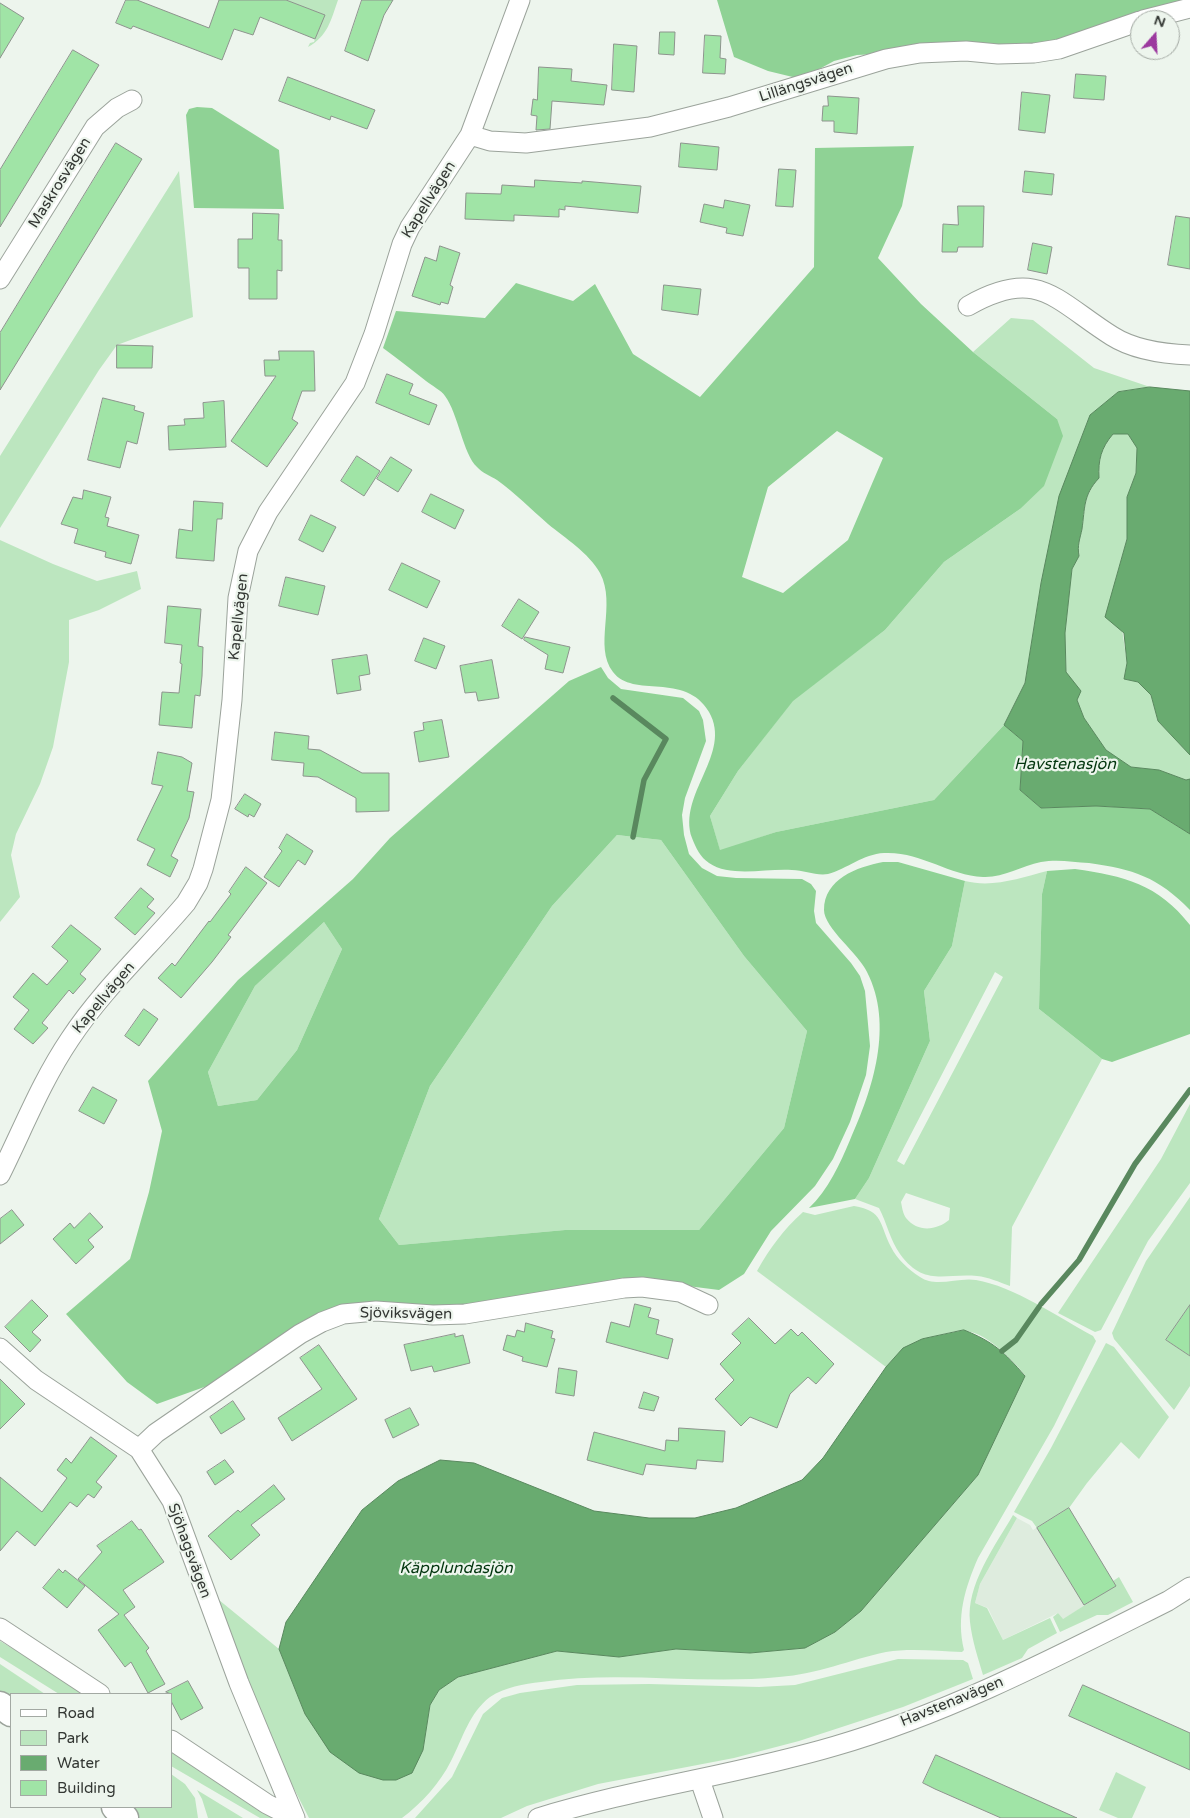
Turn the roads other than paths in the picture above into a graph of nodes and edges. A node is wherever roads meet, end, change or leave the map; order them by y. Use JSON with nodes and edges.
{"nodes":[{"id":1,"x":520,"y":0,"type":"edge"},
{"id":2,"x":1130,"y":24,"type":"edge"},
{"id":3,"x":132,"y":100,"type":"dead end"},
{"id":4,"x":470,"y":135,"type":"junction"},
{"id":5,"x":0,"y":279,"type":"edge"},
{"id":6,"x":968,"y":306,"type":"dead end"},
{"id":7,"x":1190,"y":355,"type":"edge"},
{"id":8,"x":0,"y":1175,"type":"edge"},
{"id":9,"x":708,"y":1305,"type":"dead end"},
{"id":10,"x":0,"y":1348,"type":"edge"},
{"id":11,"x":139,"y":1449,"type":"junction"},
{"id":12,"x":1190,"y":1588,"type":"edge"},
{"id":13,"x":0,"y":1628,"type":"edge"},
{"id":14,"x":98,"y":1693,"type":"edge"},
{"id":15,"x":172,"y":1741,"type":"edge"},
{"id":16,"x":700,"y":1780,"type":"junction"},
{"id":17,"x":116,"y":1808,"type":"edge"},
{"id":18,"x":125,"y":1818,"type":"edge"},
{"id":19,"x":295,"y":1818,"type":"edge"},
{"id":20,"x":538,"y":1818,"type":"edge"},
{"id":21,"x":713,"y":1818,"type":"edge"}],
"edges":[{"from":1,"to":4,"type":"street","name":"Kapellvägen"},
{"from":2,"to":4,"type":"street","name":"Lillängsvägen"},
{"from":3,"to":5,"type":"street","name":"Maskrosvägen"},
{"from":4,"to":8,"type":"street","name":"Kapellvägen"},
{"from":6,"to":7,"type":"street"},
{"from":9,"to":11,"type":"street","name":"Sjöviksvägen"},
{"from":10,"to":11,"type":"street","name":"Sjöhagsvägen"},
{"from":11,"to":19,"type":"street","name":"Sjöhagsvägen"},
{"from":12,"to":16,"type":"street","name":"Havstenavägen"},
{"from":13,"to":14,"type":"street"},
{"from":15,"to":19,"type":"street","name":"Sjöhagsvägen"},
{"from":16,"to":20,"type":"street","name":"Havstenavägen"},
{"from":16,"to":21,"type":"street"},
{"from":17,"to":18,"type":"street"}]}
